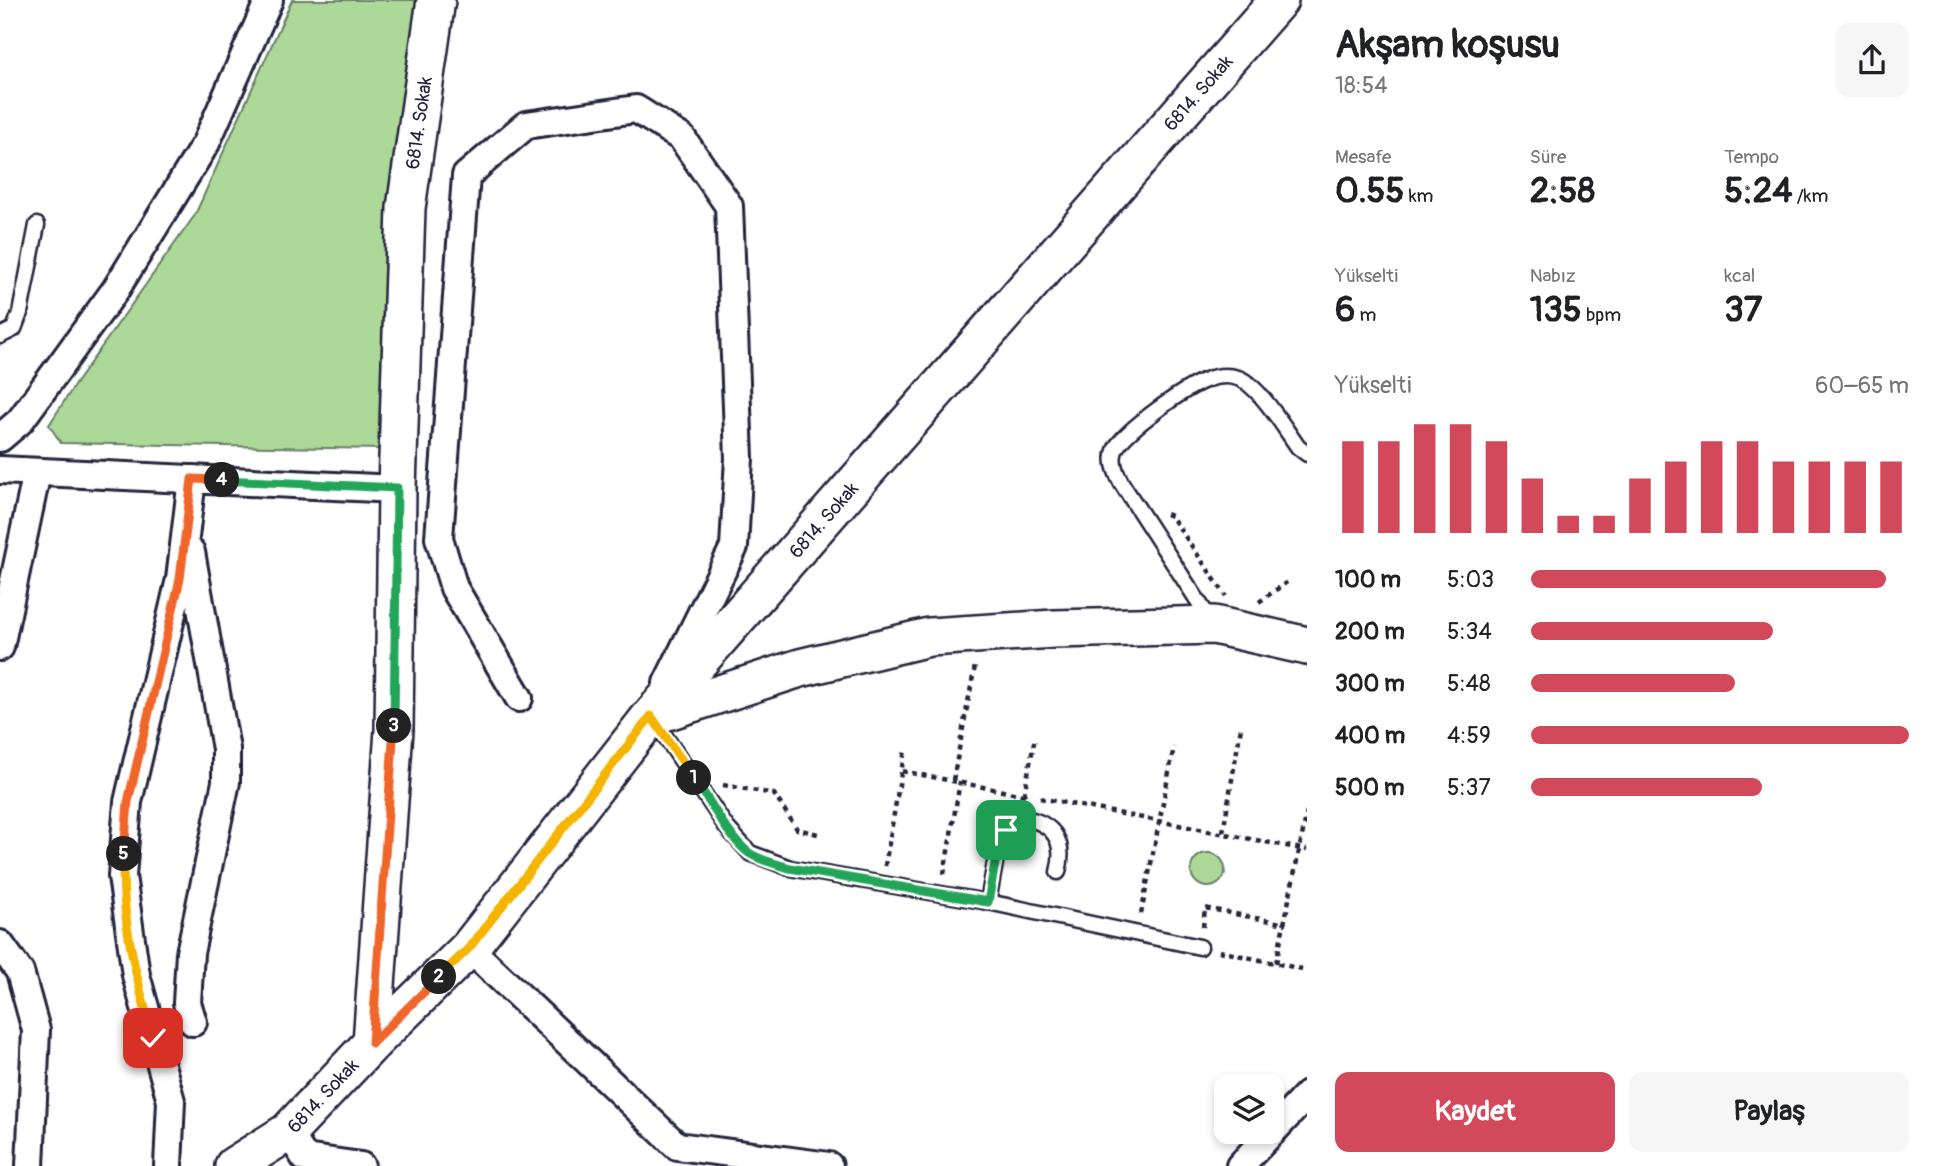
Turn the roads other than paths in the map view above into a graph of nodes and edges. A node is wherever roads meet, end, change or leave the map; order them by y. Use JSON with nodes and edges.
{"nodes":[{"id":1,"x":269,"y":0,"type":"edge"},
{"id":2,"x":436,"y":0,"type":"edge"},
{"id":3,"x":1279,"y":0,"type":"edge"},
{"id":4,"x":37,"y":225,"type":"dead end"},
{"id":5,"x":0,"y":336,"type":"edge"},
{"id":6,"x":0,"y":438,"type":"edge"},
{"id":7,"x":1307,"y":454,"type":"edge"},
{"id":8,"x":0,"y":470,"type":"edge"},
{"id":9,"x":37,"y":472,"type":"junction"},
{"id":10,"x":192,"y":479,"type":"junction"},
{"id":11,"x":397,"y":488,"type":"junction"},
{"id":12,"x":186,"y":526,"type":"junction"},
{"id":13,"x":1222,"y":613,"type":"junction"},
{"id":14,"x":1307,"y":646,"type":"edge"},
{"id":15,"x":0,"y":647,"type":"edge"},
{"id":16,"x":519,"y":698,"type":"dead end"},
{"id":17,"x":651,"y":716,"type":"junction"},
{"id":18,"x":1058,"y":872,"type":"dead end"},
{"id":19,"x":988,"y":902,"type":"junction"},
{"id":20,"x":0,"y":944,"type":"edge"},
{"id":21,"x":1199,"y":947,"type":"road end"},
{"id":22,"x":469,"y":948,"type":"junction"},
{"id":23,"x":192,"y":1022,"type":"dead end"},
{"id":24,"x":372,"y":1043,"type":"junction"},
{"id":25,"x":1307,"y":1095,"type":"edge"},
{"id":26,"x":1284,"y":1119,"type":"edge"},
{"id":27,"x":288,"y":1132,"type":"junction"},
{"id":28,"x":1261,"y":1144,"type":"edge"},
{"id":29,"x":677,"y":1146,"type":"junction"},
{"id":30,"x":30,"y":1166,"type":"edge"},
{"id":31,"x":168,"y":1166,"type":"edge"},
{"id":32,"x":234,"y":1166,"type":"edge"},
{"id":33,"x":258,"y":1166,"type":"edge"},
{"id":34,"x":361,"y":1166,"type":"edge"},
{"id":35,"x":723,"y":1166,"type":"edge"},
{"id":36,"x":830,"y":1166,"type":"edge"},
{"id":37,"x":1240,"y":1166,"type":"edge"}],
"edges":[{"from":1,"to":6,"type":"street"},
{"from":2,"to":11,"type":"street","name":"6814. Sokak"},
{"from":3,"to":17,"type":"street","name":"6814. Sokak"},
{"from":4,"to":5,"type":"lane"},
{"from":7,"to":13,"type":"lane"},
{"from":8,"to":9,"type":"street"},
{"from":9,"to":10,"type":"street"},
{"from":9,"to":15,"type":"street"},
{"from":10,"to":11,"type":"street"},
{"from":10,"to":12,"type":"street"},
{"from":11,"to":24,"type":"street","name":"6814. Sokak"},
{"from":12,"to":23,"type":"street"},
{"from":12,"to":31,"type":"street"},
{"from":13,"to":14,"type":"street"},
{"from":13,"to":17,"type":"street"},
{"from":16,"to":17,"type":"street"},
{"from":17,"to":19,"type":"lane"},
{"from":17,"to":22,"type":"street","name":"6814. Sokak"},
{"from":18,"to":19,"type":"lane"},
{"from":19,"to":21,"type":"lane"},
{"from":20,"to":30,"type":"street"},
{"from":22,"to":24,"type":"street","name":"6814. Sokak"},
{"from":22,"to":29,"type":"street"},
{"from":24,"to":27,"type":"street","name":"6814. Sokak"},
{"from":25,"to":26,"type":"street"},
{"from":27,"to":32,"type":"street","name":"6814. Sokak"},
{"from":27,"to":33,"type":"street"},
{"from":27,"to":34,"type":"street"},
{"from":28,"to":37,"type":"street"},
{"from":29,"to":35,"type":"street"},
{"from":29,"to":36,"type":"street"}]}
